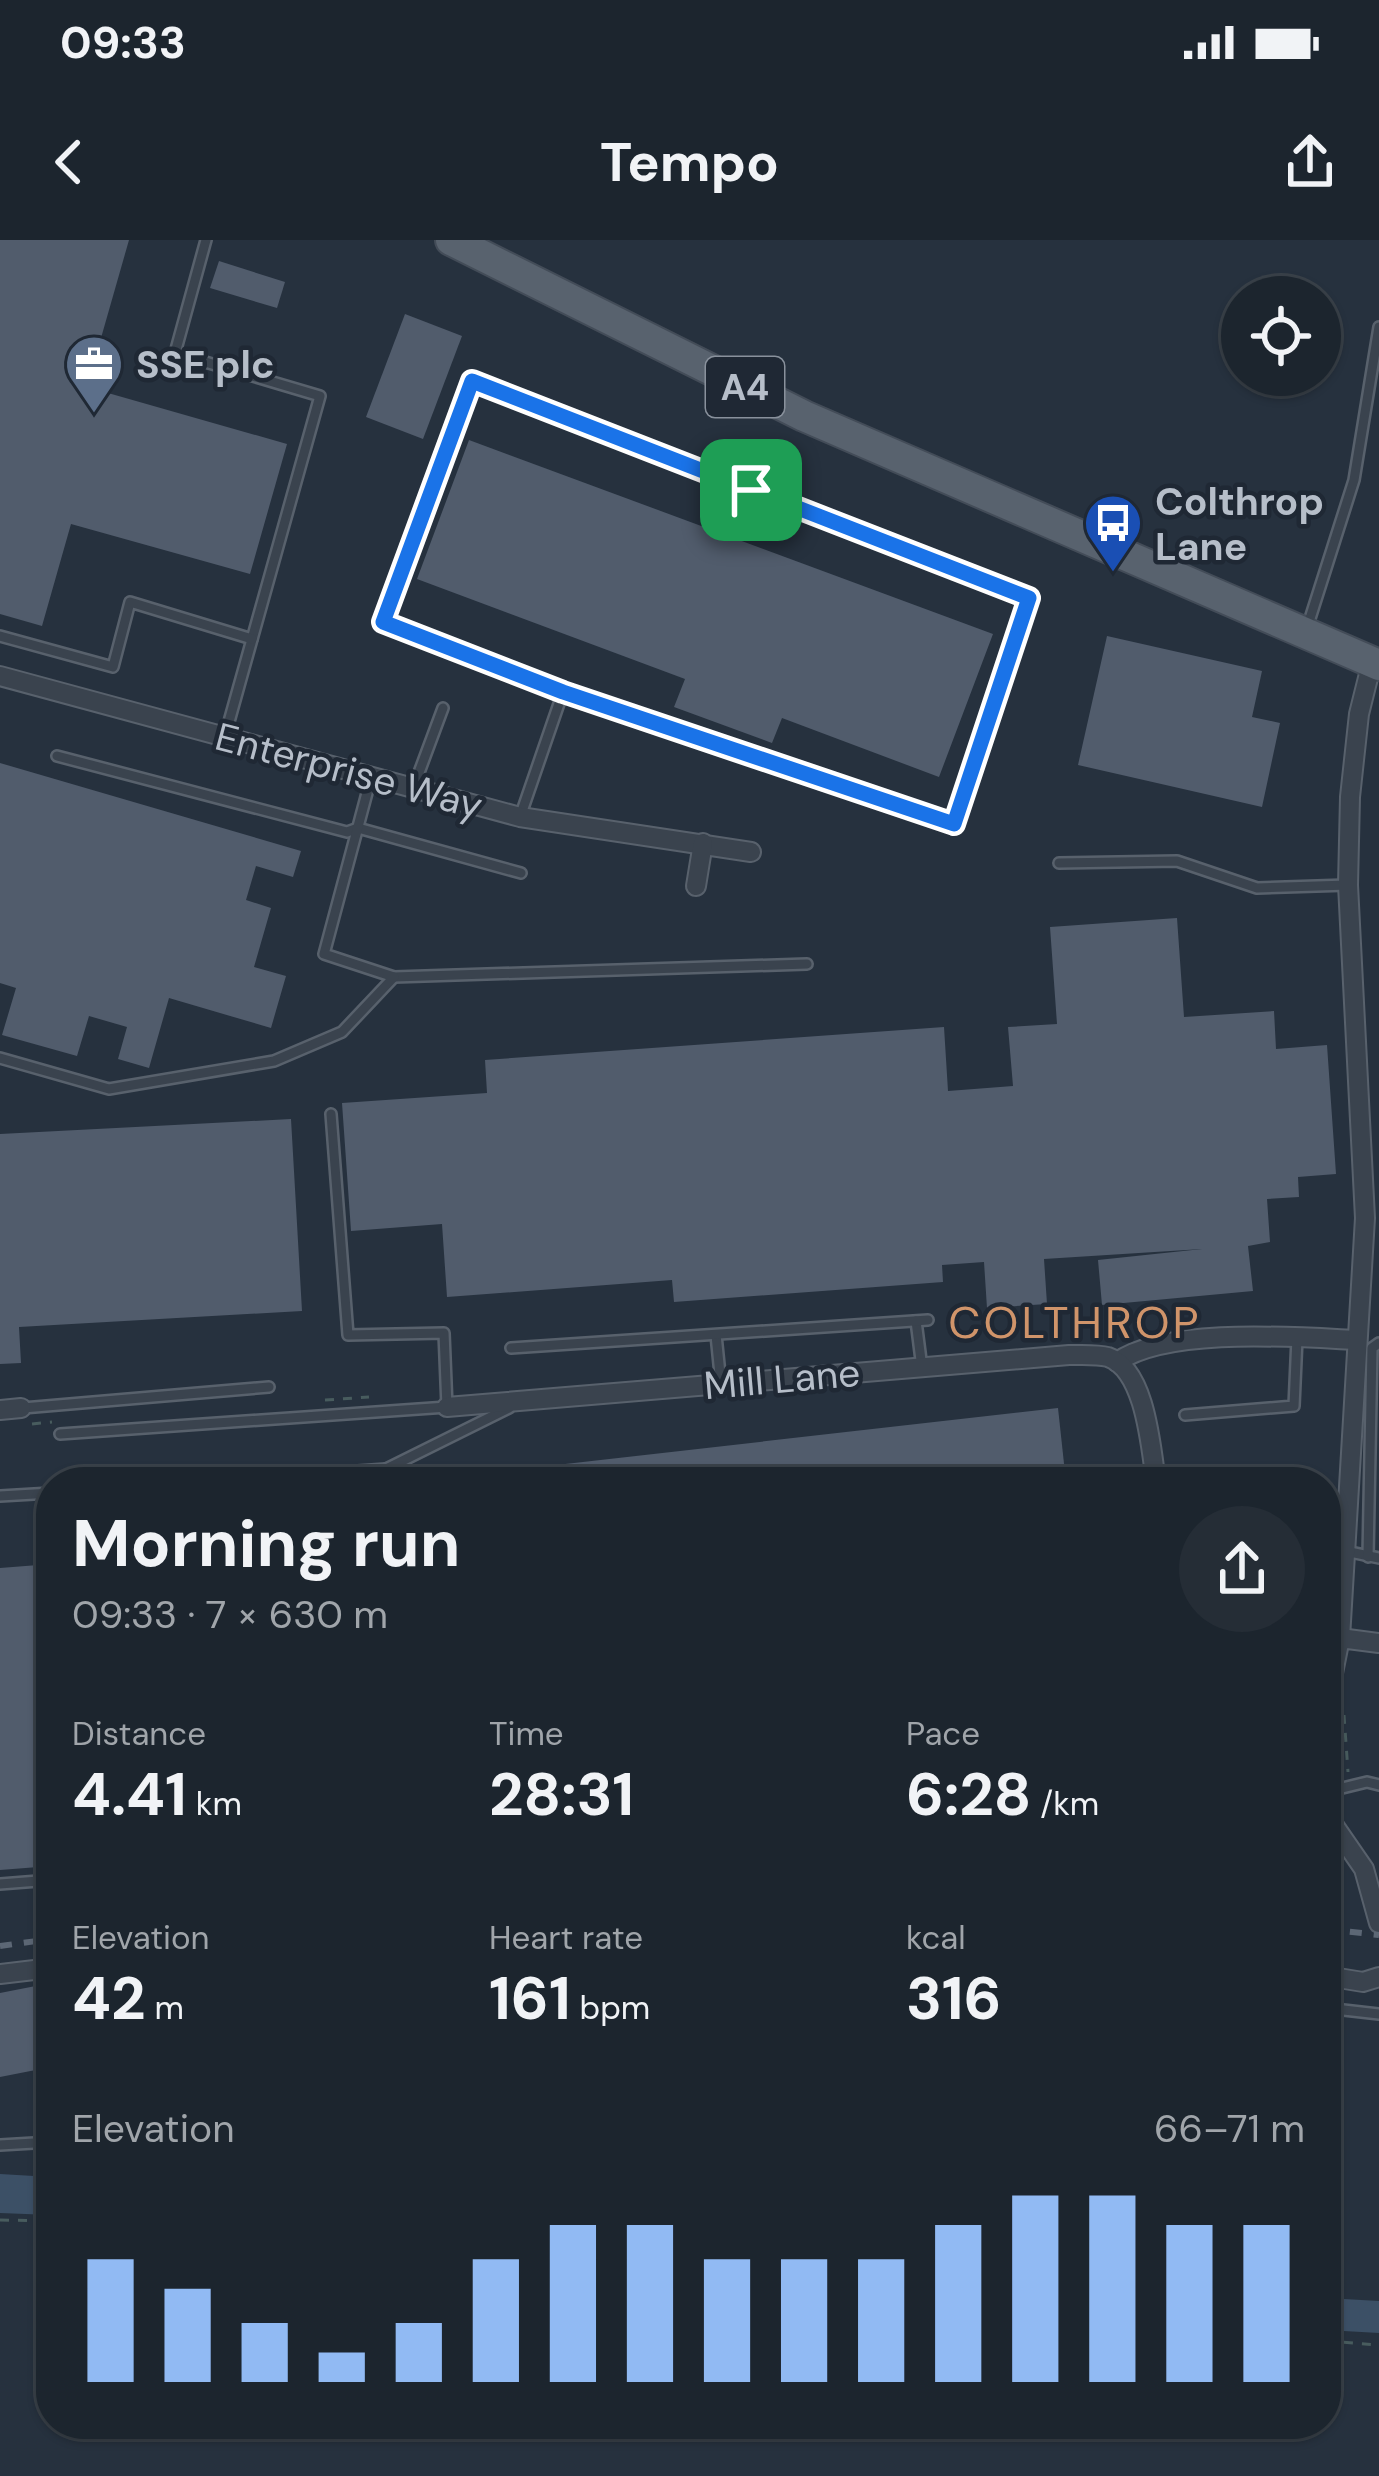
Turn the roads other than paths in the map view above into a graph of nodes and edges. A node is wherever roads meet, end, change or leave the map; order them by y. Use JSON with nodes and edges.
{"nodes":[{"id":1,"x":206,"y":240,"type":"edge"},
{"id":2,"x":451,"y":240,"type":"edge"},
{"id":3,"x":1379,"y":327,"type":"edge"},
{"id":4,"x":1305,"y":634,"type":"junction"},
{"id":5,"x":0,"y":635,"type":"edge"},
{"id":6,"x":252,"y":639,"type":"junction"},
{"id":7,"x":1376,"y":664,"type":"edge"},
{"id":8,"x":0,"y":676,"type":"edge"},
{"id":9,"x":563,"y":692,"type":"junction"},
{"id":10,"x":443,"y":708,"type":"dead end"},
{"id":11,"x":225,"y":736,"type":"junction"},
{"id":12,"x":57,"y":756,"type":"dead end"},
{"id":13,"x":370,"y":778,"type":"junction"},
{"id":14,"x":412,"y":791,"type":"junction"},
{"id":15,"x":520,"y":817,"type":"junction"},
{"id":16,"x":358,"y":828,"type":"junction"},
{"id":17,"x":703,"y":843,"type":"junction"},
{"id":18,"x":751,"y":852,"type":"dead end"},
{"id":19,"x":1059,"y":863,"type":"dead end"},
{"id":20,"x":521,"y":873,"type":"dead end"},
{"id":21,"x":1348,"y":885,"type":"junction"},
{"id":22,"x":696,"y":886,"type":"dead end"},
{"id":23,"x":807,"y":964,"type":"dead end"},
{"id":24,"x":394,"y":977,"type":"junction"},
{"id":25,"x":0,"y":1058,"type":"edge"},
{"id":26,"x":331,"y":1114,"type":"dead end"},
{"id":27,"x":1370,"y":1145,"type":"edge"},
{"id":28,"x":1370,"y":1315,"type":"edge"},
{"id":29,"x":716,"y":1335,"type":"junction"},
{"id":30,"x":1297,"y":1338,"type":"junction"},
{"id":31,"x":1357,"y":1340,"type":"junction"},
{"id":32,"x":1379,"y":1343,"type":"edge"},
{"id":33,"x":511,"y":1348,"type":"dead end"},
{"id":34,"x":1117,"y":1362,"type":"junction"},
{"id":35,"x":922,"y":1367,"type":"junction"},
{"id":36,"x":722,"y":1384,"type":"junction"},
{"id":37,"x":269,"y":1387,"type":"dead end"},
{"id":38,"x":526,"y":1400,"type":"junction"},
{"id":39,"x":21,"y":1408,"type":"joint"},
{"id":40,"x":447,"y":1408,"type":"junction"},
{"id":41,"x":0,"y":1410,"type":"edge"},
{"id":42,"x":1185,"y":1415,"type":"dead end"},
{"id":43,"x":60,"y":1434,"type":"dead end"},
{"id":44,"x":388,"y":1467,"type":"edge"},
{"id":45,"x":1153,"y":1467,"type":"edge"},
{"id":46,"x":36,"y":1493,"type":"edge"},
{"id":47,"x":0,"y":1496,"type":"edge"},
{"id":48,"x":1341,"y":1499,"type":"edge"},
{"id":49,"x":1341,"y":1550,"type":"edge"},
{"id":50,"x":1373,"y":1557,"type":"edge"},
{"id":51,"x":1341,"y":1638,"type":"edge"},
{"id":52,"x":1379,"y":1643,"type":"edge"},
{"id":53,"x":1379,"y":1786,"type":"edge"},
{"id":54,"x":1341,"y":1787,"type":"edge"},
{"id":55,"x":1341,"y":1836,"type":"edge"},
{"id":56,"x":36,"y":1881,"type":"edge"},
{"id":57,"x":0,"y":1885,"type":"edge"},
{"id":58,"x":1379,"y":1923,"type":"edge"},
{"id":59,"x":36,"y":1970,"type":"edge"},
{"id":60,"x":0,"y":1974,"type":"edge"},
{"id":61,"x":1341,"y":1978,"type":"edge"},
{"id":62,"x":1379,"y":1978,"type":"edge"},
{"id":63,"x":1341,"y":2010,"type":"edge"},
{"id":64,"x":1379,"y":2014,"type":"edge"},
{"id":65,"x":36,"y":2143,"type":"edge"},
{"id":66,"x":0,"y":2145,"type":"edge"}],
"edges":[{"from":1,"to":6,"type":"lane"},
{"from":2,"to":4,"type":"main road","number":"A4"},
{"from":3,"to":4,"type":"lane"},
{"from":4,"to":7,"type":"main road","number":"A4"},
{"from":5,"to":6,"type":"lane"},
{"from":6,"to":11,"type":"lane"},
{"from":7,"to":21,"type":"street"},
{"from":8,"to":11,"type":"street","name":"Enterprise Way"},
{"from":9,"to":9,"type":"lane"},
{"from":9,"to":15,"type":"lane"},
{"from":10,"to":14,"type":"lane"},
{"from":11,"to":13,"type":"street","name":"Enterprise Way"},
{"from":12,"to":16,"type":"lane"},
{"from":13,"to":14,"type":"street","name":"Enterprise Way"},
{"from":13,"to":16,"type":"lane"},
{"from":14,"to":15,"type":"street","name":"Enterprise Way"},
{"from":15,"to":17,"type":"street","name":"Enterprise Way"},
{"from":16,"to":20,"type":"lane"},
{"from":16,"to":24,"type":"lane"},
{"from":17,"to":18,"type":"street","name":"Enterprise Way"},
{"from":17,"to":22,"type":"street"},
{"from":19,"to":21,"type":"lane"},
{"from":21,"to":27,"type":"street"},
{"from":23,"to":24,"type":"lane"},
{"from":24,"to":25,"type":"lane"},
{"from":26,"to":40,"type":"lane"},
{"from":27,"to":28,"type":"street"},
{"from":28,"to":31,"type":"street"},
{"from":29,"to":33,"type":"lane"},
{"from":29,"to":35,"type":"lane"},
{"from":29,"to":36,"type":"lane"},
{"from":30,"to":31,"type":"street","name":"Mill Lane"},
{"from":30,"to":34,"type":"street","name":"Mill Lane"},
{"from":30,"to":42,"type":"lane"},
{"from":31,"to":48,"type":"street"},
{"from":32,"to":50,"type":"lane"},
{"from":34,"to":35,"type":"street","name":"Mill Lane"},
{"from":34,"to":45,"type":"street"},
{"from":35,"to":36,"type":"street","name":"Mill Lane"},
{"from":36,"to":38,"type":"street","name":"Mill Lane"},
{"from":37,"to":39,"type":"lane"},
{"from":38,"to":40,"type":"street","name":"Mill Lane"},
{"from":38,"to":44,"type":"lane"},
{"from":39,"to":41,"type":"street"},
{"from":40,"to":43,"type":"lane"},
{"from":46,"to":47,"type":"lane"},
{"from":49,"to":50,"type":"lane"},
{"from":51,"to":52,"type":"street"},
{"from":53,"to":54,"type":"lane"},
{"from":55,"to":58,"type":"street"},
{"from":56,"to":57,"type":"lane"},
{"from":59,"to":60,"type":"street"},
{"from":61,"to":62,"type":"street"},
{"from":63,"to":64,"type":"lane"},
{"from":65,"to":66,"type":"lane"}]}
